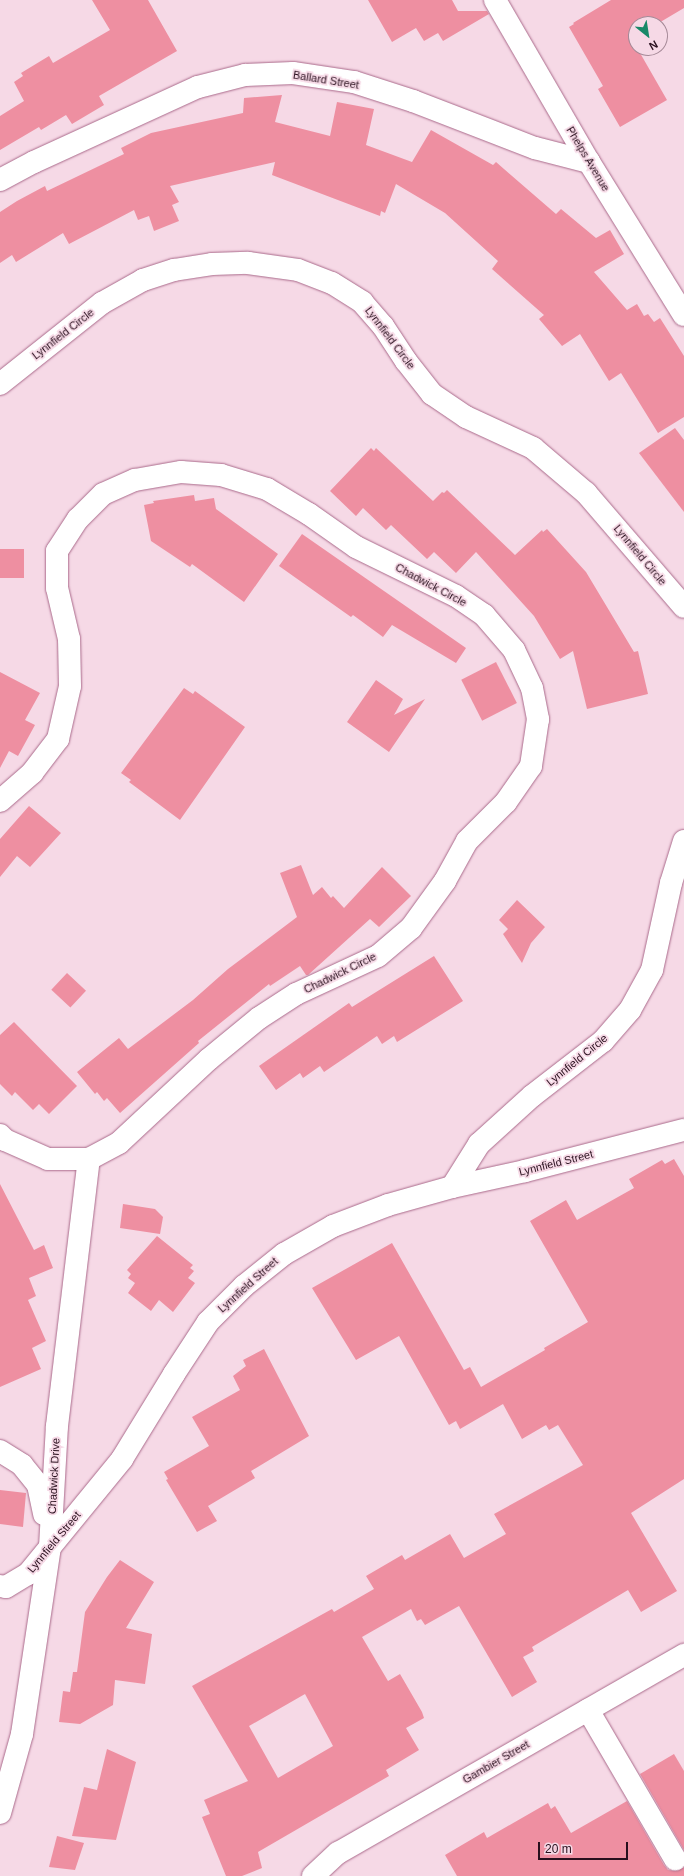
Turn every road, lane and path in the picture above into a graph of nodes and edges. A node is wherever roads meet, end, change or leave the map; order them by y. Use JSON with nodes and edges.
{"nodes":[{"id":1,"x":495,"y":0,"type":"edge"},
{"id":2,"x":589,"y":162,"type":"junction"},
{"id":3,"x":0,"y":180,"type":"edge"},
{"id":4,"x":684,"y":315,"type":"edge"},
{"id":5,"x":0,"y":384,"type":"edge"},
{"id":6,"x":684,"y":607,"type":"edge"},
{"id":7,"x":0,"y":801,"type":"edge"},
{"id":8,"x":684,"y":841,"type":"edge"},
{"id":9,"x":684,"y":1130,"type":"edge"},
{"id":10,"x":0,"y":1135,"type":"edge"},
{"id":11,"x":88,"y":1159,"type":"junction"},
{"id":12,"x":452,"y":1187,"type":"junction"},
{"id":13,"x":0,"y":1451,"type":"edge"},
{"id":14,"x":50,"y":1546,"type":"junction"},
{"id":15,"x":0,"y":1586,"type":"edge"},
{"id":16,"x":684,"y":1655,"type":"edge"},
{"id":17,"x":588,"y":1710,"type":"junction"},
{"id":18,"x":0,"y":1813,"type":"edge"},
{"id":19,"x":675,"y":1859,"type":"dead end"},
{"id":20,"x":314,"y":1876,"type":"edge"}],
"edges":[{"from":1,"to":2,"type":"street","name":"Phelps Avenue"},
{"from":2,"to":3,"type":"street","name":"Ballard Street"},
{"from":2,"to":4,"type":"street","name":"Phelps Avenue"},
{"from":5,"to":6,"type":"street","name":"Lynnfield Circle"},
{"from":7,"to":11,"type":"street","name":"Chadwick Circle"},
{"from":8,"to":12,"type":"street","name":"Lynnfield Circle"},
{"from":9,"to":12,"type":"street","name":"Lynnfield Street"},
{"from":10,"to":11,"type":"street","name":"Chadwick Circle"},
{"from":11,"to":14,"type":"street","name":"Chadwick Drive"},
{"from":12,"to":14,"type":"street","name":"Lynnfield Street"},
{"from":13,"to":14,"type":"street"},
{"from":14,"to":15,"type":"street","name":"Lynnfield Street"},
{"from":14,"to":18,"type":"street","name":"Chadwick Drive"},
{"from":16,"to":17,"type":"street","name":"Gambier Street"},
{"from":17,"to":19,"type":"street"},
{"from":17,"to":20,"type":"street","name":"Gambier Street"}]}
